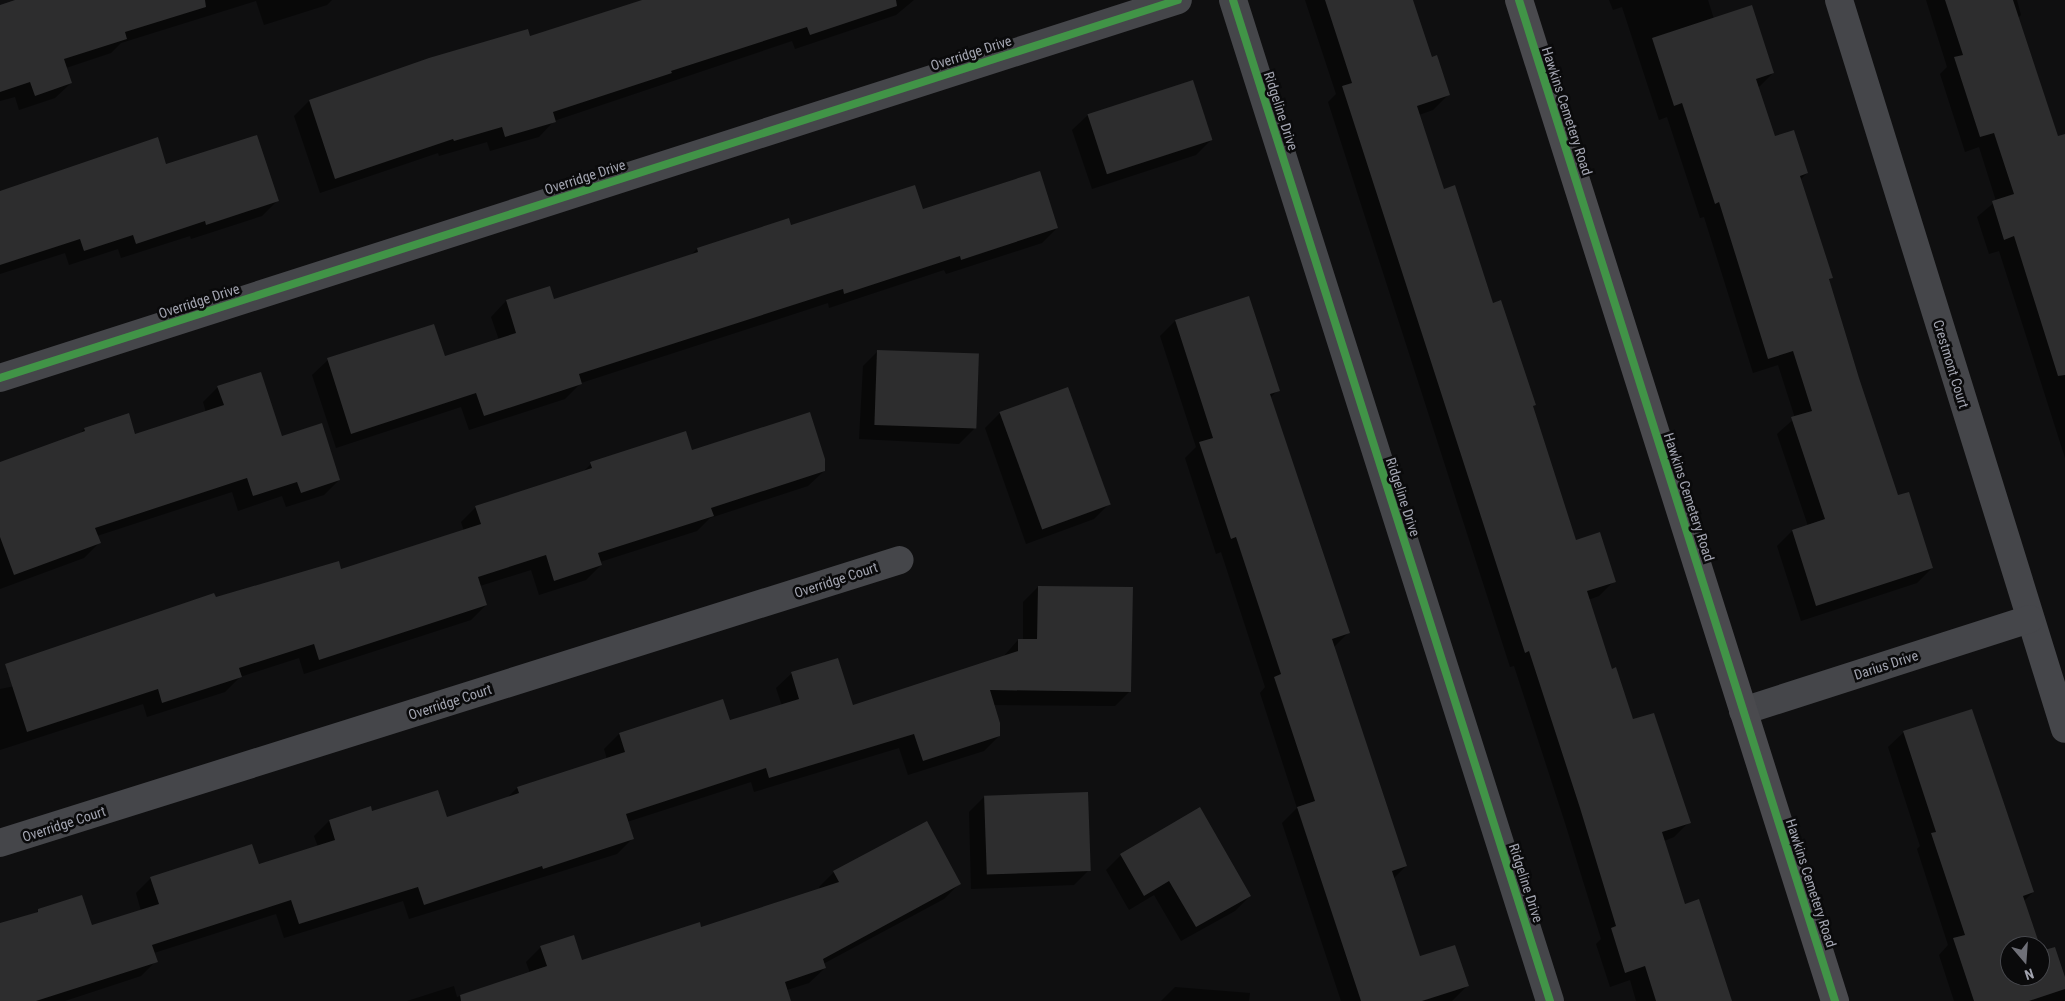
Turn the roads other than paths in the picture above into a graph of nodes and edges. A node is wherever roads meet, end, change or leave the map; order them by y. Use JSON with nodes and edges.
{"nodes":[{"id":1,"x":1178,"y":0,"type":"edge"},
{"id":2,"x":1233,"y":0,"type":"edge"},
{"id":3,"x":1519,"y":0,"type":"edge"},
{"id":4,"x":1839,"y":0,"type":"edge"},
{"id":5,"x":0,"y":378,"type":"edge"},
{"id":6,"x":900,"y":560,"type":"dead end"},
{"id":7,"x":2030,"y":619,"type":"junction"},
{"id":8,"x":1743,"y":711,"type":"junction"},
{"id":9,"x":2065,"y":728,"type":"edge"},
{"id":10,"x":0,"y":843,"type":"edge"},
{"id":11,"x":1550,"y":1001,"type":"edge"},
{"id":12,"x":1835,"y":1001,"type":"edge"}],
"edges":[{"from":1,"to":5,"type":"street","name":"Overridge Drive"},
{"from":2,"to":11,"type":"street","name":"Ridgeline Drive"},
{"from":3,"to":8,"type":"street","name":"Hawkins Cemetery Road"},
{"from":4,"to":7,"type":"street","name":"Crestmont Court"},
{"from":6,"to":10,"type":"street","name":"Overridge Court"},
{"from":7,"to":8,"type":"street","name":"Darius Drive"},
{"from":7,"to":9,"type":"street","name":"Crestmont Court"},
{"from":8,"to":12,"type":"street","name":"Hawkins Cemetery Road"}]}
